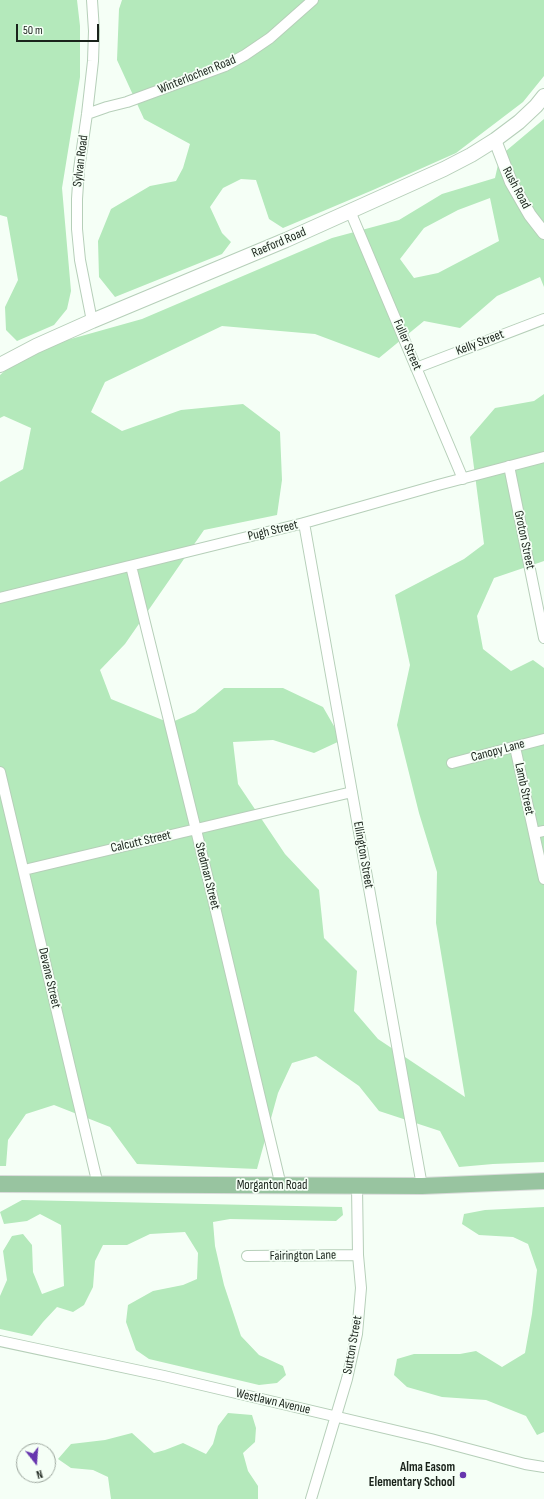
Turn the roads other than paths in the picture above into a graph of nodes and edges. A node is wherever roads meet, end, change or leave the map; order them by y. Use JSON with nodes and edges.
{"nodes":[{"id":1,"x":92,"y":0,"type":"edge"},
{"id":2,"x":313,"y":0,"type":"edge"},
{"id":3,"x":544,"y":96,"type":"edge"},
{"id":4,"x":87,"y":114,"type":"junction"},
{"id":5,"x":495,"y":140,"type":"junction"},
{"id":6,"x":350,"y":211,"type":"junction"},
{"id":7,"x":544,"y":233,"type":"edge"},
{"id":8,"x":544,"y":319,"type":"edge"},
{"id":9,"x":92,"y":321,"type":"junction"},
{"id":10,"x":0,"y":365,"type":"edge"},
{"id":11,"x":416,"y":368,"type":"junction"},
{"id":12,"x":544,"y":457,"type":"edge"},
{"id":13,"x":509,"y":466,"type":"junction"},
{"id":14,"x":463,"y":479,"type":"junction"},
{"id":15,"x":304,"y":523,"type":"junction"},
{"id":16,"x":131,"y":566,"type":"junction"},
{"id":17,"x":0,"y":598,"type":"edge"},
{"id":18,"x":544,"y":638,"type":"edge"},
{"id":19,"x":544,"y":739,"type":"edge"},
{"id":20,"x":515,"y":747,"type":"junction"},
{"id":21,"x":452,"y":763,"type":"dead end"},
{"id":22,"x":0,"y":772,"type":"edge"},
{"id":23,"x":352,"y":792,"type":"junction"},
{"id":24,"x":196,"y":829,"type":"junction"},
{"id":25,"x":539,"y":832,"type":"edge"},
{"id":26,"x":24,"y":870,"type":"junction"},
{"id":27,"x":544,"y":879,"type":"edge"},
{"id":28,"x":544,"y":1181,"type":"edge"},
{"id":29,"x":0,"y":1184,"type":"edge"},
{"id":30,"x":98,"y":1185,"type":"junction"},
{"id":31,"x":281,"y":1186,"type":"junction"},
{"id":32,"x":357,"y":1186,"type":"junction"},
{"id":33,"x":422,"y":1186,"type":"junction"},
{"id":34,"x":358,"y":1255,"type":"junction"},
{"id":35,"x":247,"y":1256,"type":"dead end"},
{"id":36,"x":0,"y":1341,"type":"edge"},
{"id":37,"x":336,"y":1416,"type":"junction"},
{"id":38,"x":544,"y":1467,"type":"edge"},
{"id":39,"x":311,"y":1499,"type":"edge"}],
"edges":[{"from":1,"to":4,"type":"street","name":"Sylvan Road"},
{"from":2,"to":4,"type":"street","name":"Winterlochen Road"},
{"from":3,"to":5,"type":"main road","name":"Raeford Road"},
{"from":4,"to":9,"type":"street","name":"Sylvan Road"},
{"from":5,"to":6,"type":"main road","name":"Raeford Road"},
{"from":5,"to":7,"type":"street","name":"Rush Road"},
{"from":6,"to":9,"type":"main road","name":"Raeford Road"},
{"from":6,"to":11,"type":"street","name":"Fuller Street"},
{"from":8,"to":11,"type":"street","name":"Kelly Street"},
{"from":9,"to":10,"type":"main road","name":"Raeford Road"},
{"from":11,"to":14,"type":"street","name":"Fuller Street"},
{"from":12,"to":13,"type":"street","name":"Pugh Street"},
{"from":13,"to":14,"type":"street","name":"Pugh Street"},
{"from":13,"to":18,"type":"street","name":"Groton Street"},
{"from":14,"to":15,"type":"street","name":"Pugh Street"},
{"from":15,"to":16,"type":"street","name":"Pugh Street"},
{"from":15,"to":23,"type":"street","name":"Ellington Street"},
{"from":16,"to":17,"type":"street","name":"Pugh Street"},
{"from":16,"to":24,"type":"street","name":"Stedman Street"},
{"from":19,"to":20,"type":"street","name":"Canopy Lane"},
{"from":20,"to":21,"type":"street","name":"Canopy Lane"},
{"from":20,"to":25,"type":"street","name":"Lamb Street"},
{"from":22,"to":26,"type":"street","name":"Devane Street"},
{"from":23,"to":24,"type":"street","name":"Calcutt Street"},
{"from":23,"to":33,"type":"street","name":"Ellington Street"},
{"from":24,"to":26,"type":"street","name":"Calcutt Street"},
{"from":24,"to":31,"type":"street","name":"Stedman Street"},
{"from":25,"to":27,"type":"street","name":"Lamb Street"},
{"from":26,"to":30,"type":"street","name":"Devane Street"},
{"from":28,"to":33,"type":"main road","name":"Morganton Road"},
{"from":29,"to":30,"type":"main road","name":"Morganton Road"},
{"from":30,"to":31,"type":"main road","name":"Morganton Road"},
{"from":31,"to":32,"type":"main road","name":"Morganton Road"},
{"from":32,"to":33,"type":"main road","name":"Morganton Road"},
{"from":32,"to":34,"type":"street","name":"Sutton Street"},
{"from":34,"to":35,"type":"street","name":"Fairington Lane"},
{"from":34,"to":37,"type":"street","name":"Sutton Street"},
{"from":36,"to":37,"type":"street","name":"Westlawn Avenue"},
{"from":37,"to":38,"type":"street","name":"Westlawn Avenue"},
{"from":37,"to":39,"type":"street","name":"Sutton Street"}]}
